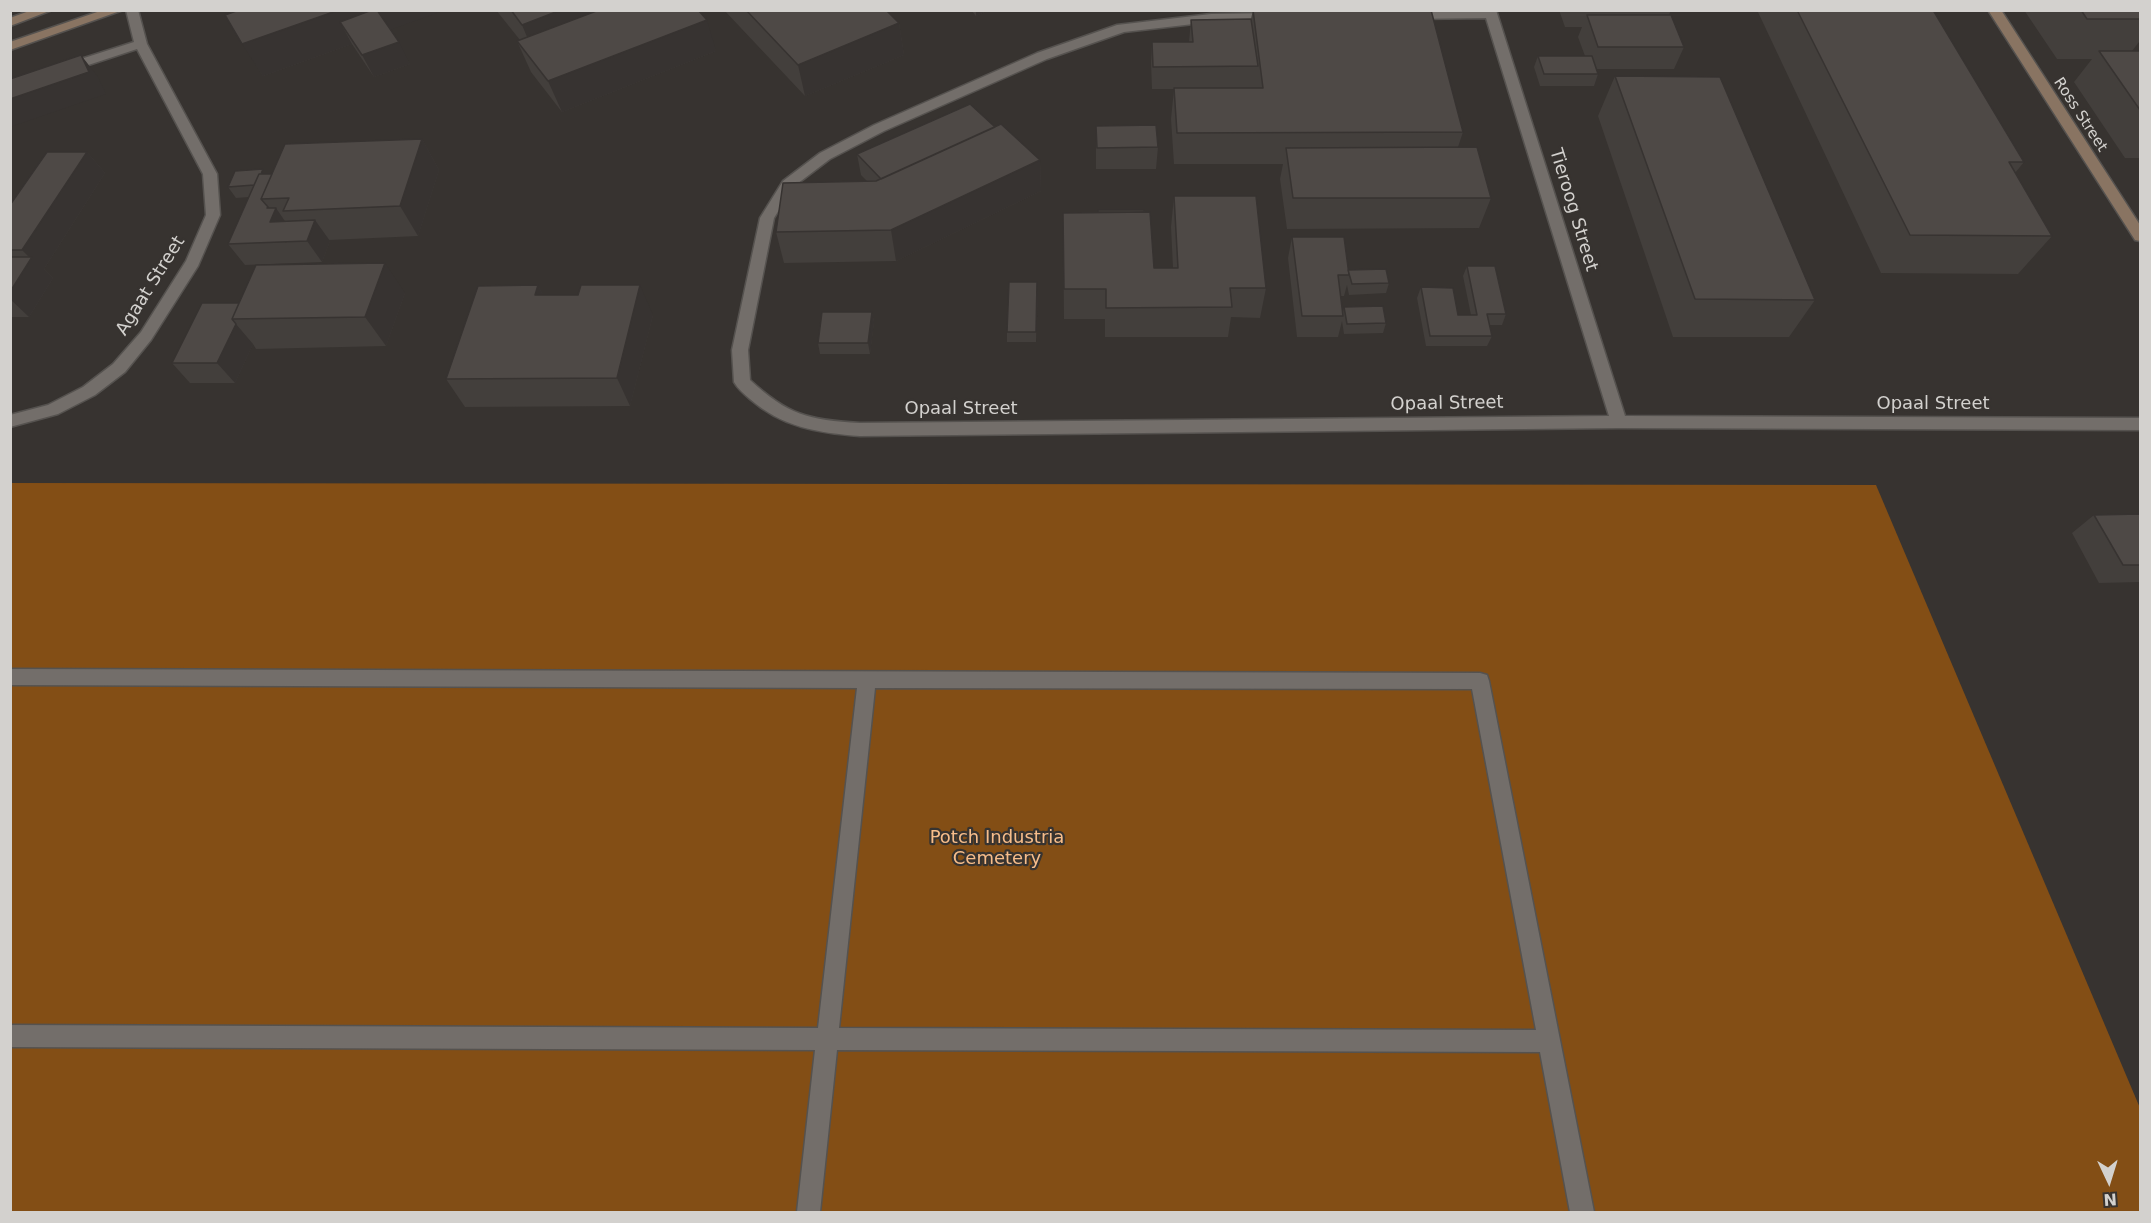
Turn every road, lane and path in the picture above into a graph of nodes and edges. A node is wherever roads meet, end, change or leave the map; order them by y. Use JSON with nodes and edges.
{"nodes":[{"id":1,"x":46,"y":10,"type":"edge"},
{"id":2,"x":117,"y":10,"type":"edge"},
{"id":3,"x":132,"y":10,"type":"edge"},
{"id":4,"x":1994,"y":10,"type":"edge"},
{"id":5,"x":1491,"y":12,"type":"edge"},
{"id":6,"x":1397,"y":16,"type":"edge"},
{"id":7,"x":1291,"y":17,"type":"edge"},
{"id":8,"x":10,"y":22,"type":"edge"},
{"id":9,"x":141,"y":44,"type":"junction"},
{"id":10,"x":10,"y":46,"type":"edge"},
{"id":11,"x":54,"y":72,"type":"edge"},
{"id":12,"x":2140,"y":236,"type":"edge"},
{"id":13,"x":10,"y":421,"type":"edge"},
{"id":14,"x":1619,"y":422,"type":"junction"},
{"id":15,"x":2140,"y":424,"type":"edge"},
{"id":16,"x":10,"y":677,"type":"edge"},
{"id":17,"x":867,"y":679,"type":"junction"},
{"id":18,"x":10,"y":1036,"type":"edge"},
{"id":19,"x":826,"y":1038,"type":"junction"},
{"id":20,"x":1549,"y":1041,"type":"junction"},
{"id":21,"x":808,"y":1212,"type":"edge"},
{"id":22,"x":1582,"y":1212,"type":"edge"}],
"edges":[{"from":1,"to":8,"type":"street"},
{"from":2,"to":10,"type":"street"},
{"from":3,"to":9,"type":"street","name":"Agaat Street"},
{"from":4,"to":12,"type":"street","name":"Ross Street"},
{"from":5,"to":6,"type":"street"},
{"from":5,"to":14,"type":"street","name":"Tieroog Street"},
{"from":7,"to":14,"type":"street","name":"Opaal Street"},
{"from":9,"to":11,"type":"street"},
{"from":9,"to":13,"type":"street","name":"Agaat Street"},
{"from":14,"to":15,"type":"street","name":"Opaal Street"},
{"from":16,"to":17,"type":"street"},
{"from":17,"to":19,"type":"street"},
{"from":17,"to":20,"type":"street"},
{"from":18,"to":19,"type":"street"},
{"from":19,"to":20,"type":"street"},
{"from":19,"to":21,"type":"street"},
{"from":20,"to":22,"type":"street"}]}
